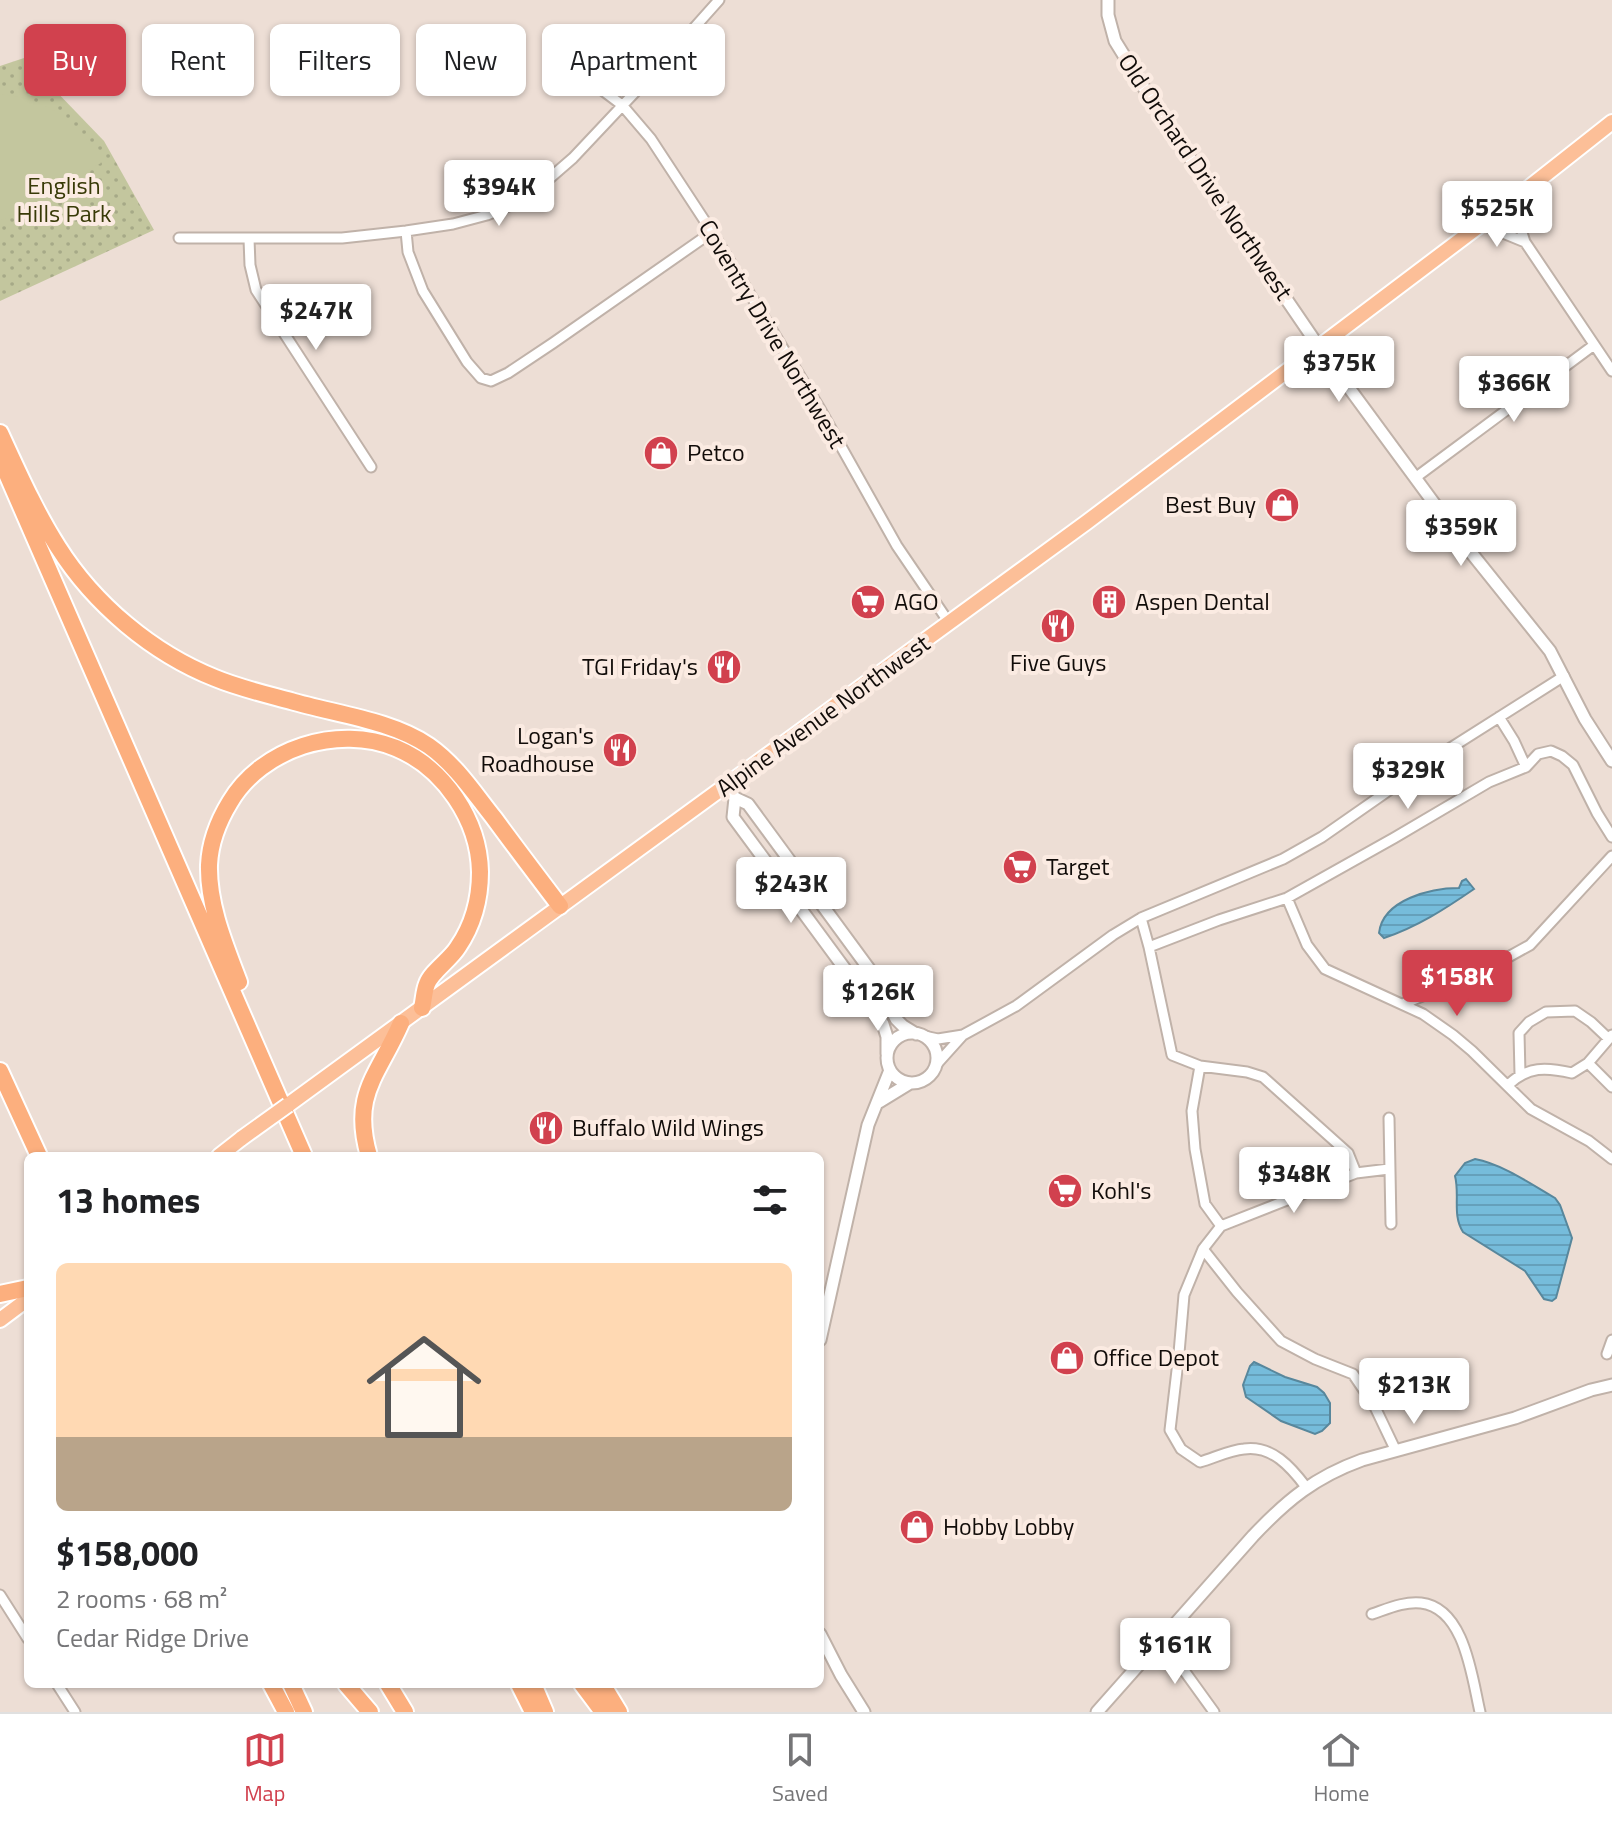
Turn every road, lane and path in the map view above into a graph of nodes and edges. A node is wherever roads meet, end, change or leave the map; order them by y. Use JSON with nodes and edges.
{"nodes":[{"id":1,"x":719,"y":0,"type":"edge"},
{"id":2,"x":1108,"y":0,"type":"edge"},
{"id":3,"x":610,"y":96,"type":"edge"},
{"id":4,"x":622,"y":105,"type":"junction"},
{"id":5,"x":1612,"y":122,"type":"edge"},
{"id":6,"x":1512,"y":201,"type":"junction"},
{"id":7,"x":1481,"y":224,"type":"junction"},
{"id":8,"x":406,"y":231,"type":"junction"},
{"id":9,"x":712,"y":232,"type":"junction"},
{"id":10,"x":179,"y":238,"type":"dead end"},
{"id":11,"x":249,"y":239,"type":"junction"},
{"id":12,"x":1525,"y":242,"type":"junction"},
{"id":13,"x":1594,"y":345,"type":"junction"},
{"id":14,"x":1319,"y":347,"type":"junction"},
{"id":15,"x":1612,"y":371,"type":"edge"},
{"id":16,"x":0,"y":433,"type":"edge"},
{"id":17,"x":0,"y":458,"type":"edge"},
{"id":18,"x":371,"y":467,"type":"dead end"},
{"id":19,"x":1415,"y":478,"type":"junction"},
{"id":20,"x":950,"y":624,"type":"junction"},
{"id":21,"x":1564,"y":676,"type":"junction"},
{"id":22,"x":1499,"y":717,"type":"junction"},
{"id":23,"x":1612,"y":761,"type":"edge"},
{"id":24,"x":1526,"y":767,"type":"junction"},
{"id":25,"x":726,"y":785,"type":"junction"},
{"id":26,"x":735,"y":798,"type":"junction"},
{"id":27,"x":1612,"y":837,"type":"edge"},
{"id":28,"x":1612,"y":856,"type":"edge"},
{"id":29,"x":1287,"y":898,"type":"junction"},
{"id":30,"x":560,"y":906,"type":"junction"},
{"id":31,"x":1141,"y":918,"type":"junction"},
{"id":32,"x":1149,"y":947,"type":"junction"},
{"id":33,"x":1403,"y":1004,"type":"junction"},
{"id":34,"x":422,"y":1008,"type":"junction"},
{"id":35,"x":401,"y":1023,"type":"junction"},
{"id":36,"x":920,"y":1035,"type":"junction"},
{"id":37,"x":963,"y":1035,"type":"junction"},
{"id":38,"x":1610,"y":1037,"type":"edge"},
{"id":39,"x":253,"y":1038,"type":"junction"},
{"id":40,"x":887,"y":1054,"type":"junction"},
{"id":41,"x":1588,"y":1063,"type":"junction"},
{"id":42,"x":936,"y":1065,"type":"junction"},
{"id":43,"x":1200,"y":1066,"type":"junction"},
{"id":44,"x":890,"y":1070,"type":"junction"},
{"id":45,"x":0,"y":1071,"type":"edge"},
{"id":46,"x":1520,"y":1074,"type":"junction"},
{"id":47,"x":910,"y":1083,"type":"junction"},
{"id":48,"x":1508,"y":1085,"type":"junction"},
{"id":49,"x":1612,"y":1087,"type":"edge"},
{"id":50,"x":0,"y":1098,"type":"edge"},
{"id":51,"x":876,"y":1105,"type":"junction"},
{"id":52,"x":1389,"y":1118,"type":"dead end"},
{"id":53,"x":35,"y":1152,"type":"edge"},
{"id":54,"x":36,"y":1152,"type":"edge"},
{"id":55,"x":224,"y":1152,"type":"edge"},
{"id":56,"x":302,"y":1152,"type":"edge"},
{"id":57,"x":368,"y":1152,"type":"edge"},
{"id":58,"x":1612,"y":1159,"type":"edge"},
{"id":59,"x":1389,"y":1169,"type":"junction"},
{"id":60,"x":1356,"y":1173,"type":"junction"},
{"id":61,"x":1391,"y":1224,"type":"dead end"},
{"id":62,"x":1221,"y":1226,"type":"junction"},
{"id":63,"x":1203,"y":1249,"type":"junction"},
{"id":64,"x":24,"y":1289,"type":"edge"},
{"id":65,"x":0,"y":1294,"type":"edge"},
{"id":66,"x":24,"y":1302,"type":"edge"},
{"id":67,"x":0,"y":1320,"type":"edge"},
{"id":68,"x":824,"y":1322,"type":"edge"},
{"id":69,"x":1612,"y":1340,"type":"edge"},
{"id":70,"x":1607,"y":1354,"type":"dead end"},
{"id":71,"x":1612,"y":1385,"type":"edge"},
{"id":72,"x":1395,"y":1449,"type":"junction"},
{"id":73,"x":1306,"y":1487,"type":"junction"},
{"id":74,"x":0,"y":1595,"type":"edge"},
{"id":75,"x":1372,"y":1614,"type":"dead end"},
{"id":76,"x":24,"y":1633,"type":"edge"},
{"id":77,"x":1162,"y":1640,"type":"junction"},
{"id":78,"x":824,"y":1642,"type":"edge"},
{"id":79,"x":60,"y":1688,"type":"edge"},
{"id":80,"x":273,"y":1688,"type":"edge"},
{"id":81,"x":293,"y":1688,"type":"edge"},
{"id":82,"x":349,"y":1688,"type":"edge"},
{"id":83,"x":390,"y":1688,"type":"edge"},
{"id":84,"x":521,"y":1688,"type":"edge"},
{"id":85,"x":535,"y":1688,"type":"edge"},
{"id":86,"x":585,"y":1688,"type":"edge"},
{"id":87,"x":604,"y":1688,"type":"edge"},
{"id":88,"x":75,"y":1712,"type":"edge"},
{"id":89,"x":286,"y":1712,"type":"edge"},
{"id":90,"x":304,"y":1712,"type":"edge"},
{"id":91,"x":370,"y":1712,"type":"edge"},
{"id":92,"x":405,"y":1712,"type":"edge"},
{"id":93,"x":533,"y":1712,"type":"edge"},
{"id":94,"x":545,"y":1712,"type":"edge"},
{"id":95,"x":603,"y":1712,"type":"edge"},
{"id":96,"x":619,"y":1712,"type":"edge"},
{"id":97,"x":864,"y":1712,"type":"edge"},
{"id":98,"x":1097,"y":1712,"type":"edge"},
{"id":99,"x":1214,"y":1712,"type":"edge"},
{"id":100,"x":1480,"y":1712,"type":"edge"}],
"edges":[{"from":1,"to":4,"type":"street"},
{"from":2,"to":14,"type":"street","name":"Old Orchard Drive Northwest"},
{"from":3,"to":4,"type":"street","name":"Coventry Drive Northwest"},
{"from":4,"to":8,"type":"street"},
{"from":4,"to":9,"type":"street","name":"Coventry Drive Northwest"},
{"from":5,"to":6,"type":"highway","name":"Alpine Avenue Northwest"},
{"from":6,"to":7,"type":"highway","name":"Alpine Avenue Northwest"},
{"from":6,"to":12,"type":"street"},
{"from":7,"to":12,"type":"street"},
{"from":7,"to":14,"type":"highway","name":"Alpine Avenue Northwest"},
{"from":8,"to":9,"type":"street"},
{"from":8,"to":11,"type":"street"},
{"from":9,"to":20,"type":"street","name":"Coventry Drive Northwest"},
{"from":10,"to":11,"type":"street"},
{"from":11,"to":18,"type":"street"},
{"from":12,"to":13,"type":"street"},
{"from":13,"to":15,"type":"street"},
{"from":13,"to":19,"type":"street"},
{"from":14,"to":19,"type":"street","name":"Old Orchard Drive Northwest"},
{"from":14,"to":20,"type":"highway","name":"Alpine Avenue Northwest"},
{"from":16,"to":30,"type":"highway"},
{"from":17,"to":39,"type":"highway"},
{"from":19,"to":21,"type":"street","name":"Old Orchard Drive Northwest"},
{"from":20,"to":25,"type":"highway","name":"Alpine Avenue Northwest"},
{"from":21,"to":22,"type":"street"},
{"from":21,"to":23,"type":"street","name":"Old Orchard Drive Northwest"},
{"from":22,"to":24,"type":"street"},
{"from":22,"to":31,"type":"street"},
{"from":24,"to":27,"type":"street"},
{"from":24,"to":29,"type":"street"},
{"from":25,"to":26,"type":"street"},
{"from":25,"to":30,"type":"highway","name":"Alpine Avenue Northwest"},
{"from":26,"to":36,"type":"street"},
{"from":26,"to":40,"type":"street"},
{"from":28,"to":33,"type":"street"},
{"from":29,"to":32,"type":"street"},
{"from":29,"to":33,"type":"street"},
{"from":30,"to":34,"type":"highway","name":"Alpine Avenue Northwest"},
{"from":31,"to":32,"type":"street"},
{"from":31,"to":37,"type":"street"},
{"from":32,"to":43,"type":"street"},
{"from":33,"to":48,"type":"street"},
{"from":34,"to":35,"type":"highway","name":"Alpine Avenue Northwest"},
{"from":34,"to":39,"type":"highway"},
{"from":35,"to":55,"type":"highway","name":"Alpine Avenue Northwest","bridge":true},
{"from":35,"to":57,"type":"highway"},
{"from":36,"to":37,"type":"street"},
{"from":36,"to":40,"type":"street"},
{"from":36,"to":42,"type":"street"},
{"from":37,"to":42,"type":"street"},
{"from":38,"to":41,"type":"street"},
{"from":38,"to":46,"type":"street"},
{"from":39,"to":56,"type":"highway"},
{"from":40,"to":44,"type":"street"},
{"from":41,"to":46,"type":"street"},
{"from":41,"to":49,"type":"street"},
{"from":42,"to":47,"type":"street"},
{"from":43,"to":60,"type":"street"},
{"from":43,"to":62,"type":"street"},
{"from":44,"to":47,"type":"street"},
{"from":44,"to":51,"type":"street"},
{"from":45,"to":54,"type":"highway"},
{"from":46,"to":48,"type":"street"},
{"from":47,"to":51,"type":"street"},
{"from":48,"to":58,"type":"street"},
{"from":50,"to":53,"type":"highway"},
{"from":51,"to":68,"type":"street"},
{"from":52,"to":59,"type":"street"},
{"from":59,"to":60,"type":"street"},
{"from":59,"to":61,"type":"street"},
{"from":60,"to":62,"type":"street"},
{"from":62,"to":63,"type":"street"},
{"from":63,"to":72,"type":"street"},
{"from":63,"to":73,"type":"street"},
{"from":64,"to":65,"type":"highway"},
{"from":66,"to":67,"type":"highway"},
{"from":69,"to":70,"type":"street"},
{"from":71,"to":72,"type":"street"},
{"from":72,"to":73,"type":"street"},
{"from":73,"to":77,"type":"street"},
{"from":74,"to":76,"type":"street"},
{"from":75,"to":100,"type":"street"},
{"from":77,"to":98,"type":"street"},
{"from":77,"to":99,"type":"street"},
{"from":78,"to":97,"type":"street"},
{"from":79,"to":88,"type":"street"},
{"from":80,"to":89,"type":"highway"},
{"from":81,"to":90,"type":"highway"},
{"from":82,"to":91,"type":"highway"},
{"from":83,"to":92,"type":"highway"},
{"from":84,"to":93,"type":"highway"},
{"from":85,"to":94,"type":"highway"},
{"from":86,"to":95,"type":"highway"},
{"from":87,"to":96,"type":"highway"}]}
